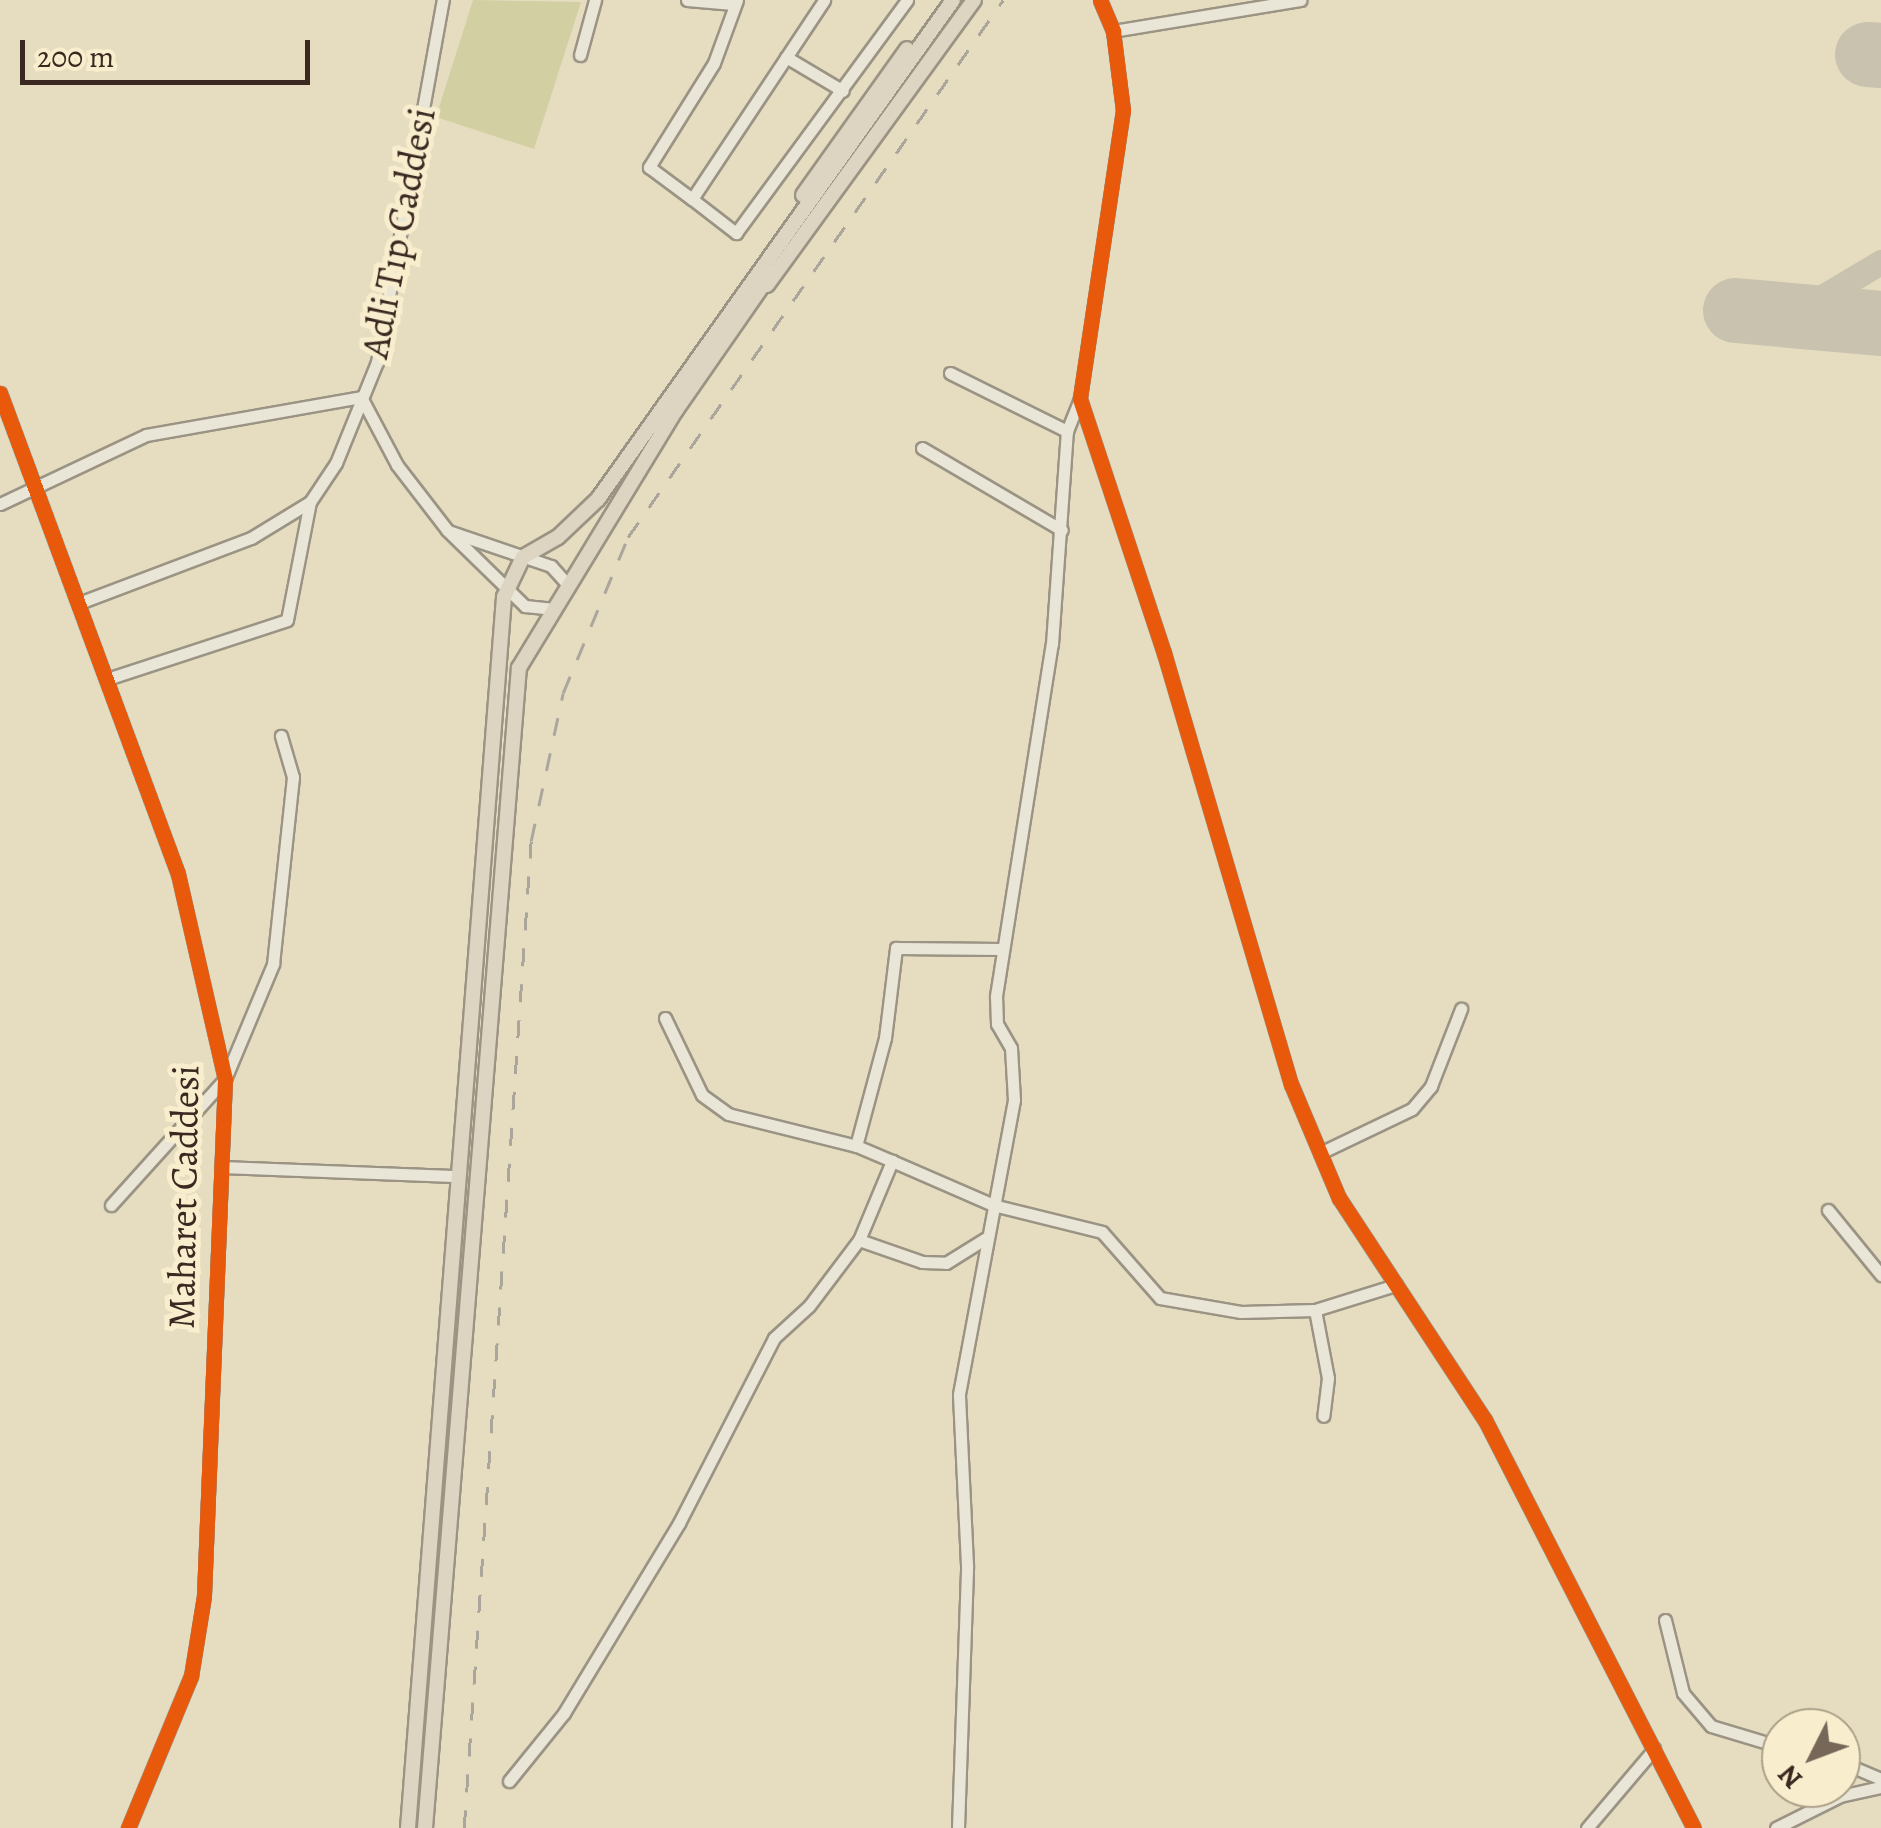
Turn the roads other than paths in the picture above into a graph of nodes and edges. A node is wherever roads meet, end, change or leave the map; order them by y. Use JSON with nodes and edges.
{"nodes":[{"id":1,"x":443,"y":0,"type":"edge"},
{"id":2,"x":596,"y":0,"type":"edge"},
{"id":3,"x":687,"y":0,"type":"edge"},
{"id":4,"x":824,"y":0,"type":"edge"},
{"id":5,"x":907,"y":0,"type":"edge"},
{"id":6,"x":942,"y":0,"type":"edge"},
{"id":7,"x":952,"y":0,"type":"edge"},
{"id":8,"x":964,"y":0,"type":"edge"},
{"id":9,"x":974,"y":0,"type":"edge"},
{"id":10,"x":1100,"y":0,"type":"edge"},
{"id":11,"x":1300,"y":0,"type":"edge"},
{"id":12,"x":734,"y":2,"type":"edge"},
{"id":13,"x":1113,"y":31,"type":"junction"},
{"id":14,"x":580,"y":55,"type":"dead end"},
{"id":15,"x":786,"y":57,"type":"junction"},
{"id":16,"x":843,"y":91,"type":"junction"},
{"id":17,"x":692,"y":199,"type":"junction"},
{"id":18,"x":748,"y":297,"type":"junction"},
{"id":19,"x":950,"y":372,"type":"dead end"},
{"id":20,"x":0,"y":393,"type":"edge"},
{"id":21,"x":361,"y":397,"type":"junction"},
{"id":22,"x":1080,"y":398,"type":"junction"},
{"id":23,"x":1067,"y":431,"type":"junction"},
{"id":24,"x":922,"y":448,"type":"dead end"},
{"id":25,"x":36,"y":484,"type":"junction"},
{"id":26,"x":310,"y":502,"type":"junction"},
{"id":27,"x":0,"y":504,"type":"edge"},
{"id":28,"x":447,"y":530,"type":"junction"},
{"id":29,"x":1062,"y":530,"type":"junction"},
{"id":30,"x":523,"y":557,"type":"junction"},
{"id":31,"x":567,"y":584,"type":"junction"},
{"id":32,"x":507,"y":592,"type":"junction"},
{"id":33,"x":79,"y":603,"type":"junction"},
{"id":34,"x":552,"y":610,"type":"junction"},
{"id":35,"x":107,"y":679,"type":"junction"},
{"id":36,"x":281,"y":736,"type":"dead end"},
{"id":37,"x":1002,"y":949,"type":"junction"},
{"id":38,"x":1461,"y":1009,"type":"dead end"},
{"id":39,"x":665,"y":1018,"type":"dead end"},
{"id":40,"x":225,"y":1079,"type":"junction"},
{"id":41,"x":856,"y":1146,"type":"junction"},
{"id":42,"x":1320,"y":1153,"type":"junction"},
{"id":43,"x":892,"y":1162,"type":"junction"},
{"id":44,"x":221,"y":1167,"type":"junction"},
{"id":45,"x":454,"y":1176,"type":"junction"},
{"id":46,"x":111,"y":1205,"type":"dead end"},
{"id":47,"x":992,"y":1206,"type":"junction"},
{"id":48,"x":1828,"y":1210,"type":"dead end"},
{"id":49,"x":986,"y":1238,"type":"junction"},
{"id":50,"x":859,"y":1240,"type":"junction"},
{"id":51,"x":1881,"y":1275,"type":"edge"},
{"id":52,"x":1396,"y":1284,"type":"junction"},
{"id":53,"x":1315,"y":1310,"type":"junction"},
{"id":54,"x":1324,"y":1416,"type":"dead end"},
{"id":55,"x":1665,"y":1620,"type":"dead end"},
{"id":56,"x":1761,"y":1742,"type":"edge"},
{"id":57,"x":1654,"y":1749,"type":"junction"},
{"id":58,"x":509,"y":1781,"type":"dead end"},
{"id":59,"x":1881,"y":1783,"type":"edge"},
{"id":60,"x":128,"y":1828,"type":"edge"},
{"id":61,"x":408,"y":1828,"type":"edge"},
{"id":62,"x":426,"y":1828,"type":"edge"},
{"id":63,"x":958,"y":1828,"type":"edge"},
{"id":64,"x":1587,"y":1828,"type":"edge"},
{"id":65,"x":1694,"y":1828,"type":"edge"},
{"id":66,"x":1776,"y":1828,"type":"edge"}],
"edges":[{"from":1,"to":21,"type":"street","name":"Adli Tıp Caddesi"},
{"from":2,"to":14,"type":"street"},
{"from":3,"to":12,"type":"street"},
{"from":4,"to":15,"type":"street"},
{"from":5,"to":16,"type":"street"},
{"from":6,"to":18,"type":"main road"},
{"from":7,"to":18,"type":"main road"},
{"from":8,"to":18,"type":"main road"},
{"from":9,"to":18,"type":"main road"},
{"from":10,"to":13,"type":"street"},
{"from":11,"to":13,"type":"street"},
{"from":12,"to":17,"type":"street"},
{"from":13,"to":22,"type":"street"},
{"from":15,"to":16,"type":"street"},
{"from":15,"to":17,"type":"street"},
{"from":16,"to":17,"type":"street"},
{"from":18,"to":30,"type":"main road"},
{"from":18,"to":31,"type":"main road"},
{"from":19,"to":23,"type":"street"},
{"from":20,"to":25,"type":"street","name":"Maharet Caddesi"},
{"from":21,"to":25,"type":"street"},
{"from":21,"to":26,"type":"street","name":"Adli Tıp Caddesi"},
{"from":21,"to":28,"type":"street"},
{"from":22,"to":23,"type":"street"},
{"from":22,"to":42,"type":"street"},
{"from":23,"to":29,"type":"street"},
{"from":24,"to":29,"type":"street"},
{"from":25,"to":27,"type":"street"},
{"from":25,"to":33,"type":"street","name":"Maharet Caddesi"},
{"from":26,"to":33,"type":"street"},
{"from":26,"to":35,"type":"street","name":"Adli Tıp Caddesi"},
{"from":28,"to":30,"type":"street"},
{"from":28,"to":32,"type":"street"},
{"from":29,"to":37,"type":"street"},
{"from":30,"to":31,"type":"street"},
{"from":30,"to":32,"type":"main road"},
{"from":31,"to":34,"type":"main road"},
{"from":32,"to":34,"type":"street"},
{"from":32,"to":45,"type":"main road"},
{"from":33,"to":35,"type":"street","name":"Maharet Caddesi"},
{"from":34,"to":62,"type":"main road"},
{"from":35,"to":40,"type":"street","name":"Maharet Caddesi"},
{"from":36,"to":40,"type":"street"},
{"from":37,"to":41,"type":"street"},
{"from":37,"to":47,"type":"street"},
{"from":38,"to":42,"type":"street"},
{"from":39,"to":41,"type":"street"},
{"from":40,"to":44,"type":"street","name":"Maharet Caddesi"},
{"from":40,"to":46,"type":"street"},
{"from":41,"to":43,"type":"street"},
{"from":42,"to":52,"type":"street"},
{"from":43,"to":47,"type":"street"},
{"from":43,"to":50,"type":"street"},
{"from":44,"to":45,"type":"street"},
{"from":44,"to":60,"type":"street","name":"Maharet Caddesi"},
{"from":45,"to":61,"type":"main road"},
{"from":47,"to":49,"type":"street"},
{"from":47,"to":53,"type":"street"},
{"from":48,"to":51,"type":"street"},
{"from":49,"to":50,"type":"street"},
{"from":49,"to":63,"type":"street"},
{"from":50,"to":58,"type":"street"},
{"from":52,"to":53,"type":"street"},
{"from":52,"to":57,"type":"street"},
{"from":53,"to":54,"type":"street"},
{"from":55,"to":56,"type":"street"},
{"from":57,"to":64,"type":"street"},
{"from":57,"to":65,"type":"street"},
{"from":59,"to":66,"type":"street"}]}
